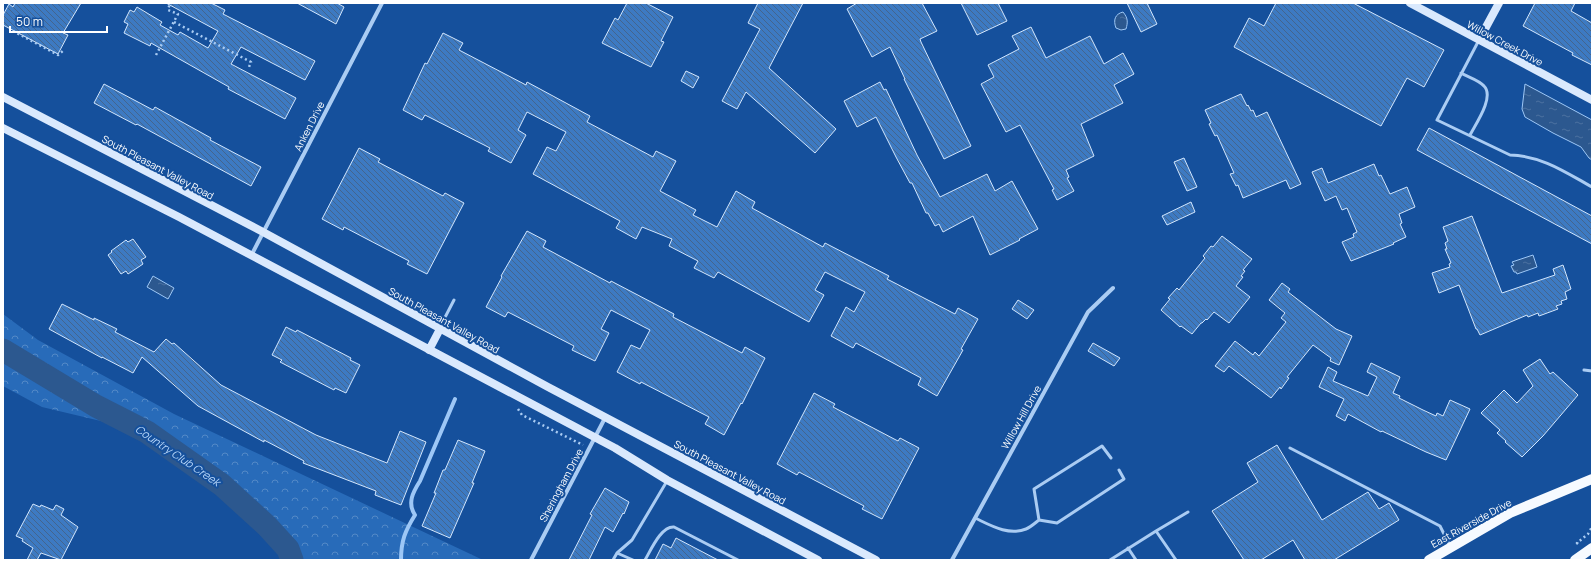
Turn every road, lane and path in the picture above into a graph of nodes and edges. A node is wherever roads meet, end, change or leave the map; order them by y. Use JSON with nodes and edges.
{"nodes":[{"id":1,"x":170,"y":3,"type":"edge"},
{"id":2,"x":382,"y":3,"type":"edge"},
{"id":3,"x":1410,"y":3,"type":"edge"},
{"id":4,"x":1499,"y":3,"type":"edge"},
{"id":5,"x":174,"y":22,"type":"junction"},
{"id":6,"x":13,"y":31,"type":"dead end"},
{"id":7,"x":1479,"y":40,"type":"junction"},
{"id":8,"x":64,"y":50,"type":"dead end"},
{"id":9,"x":156,"y":55,"type":"dead end"},
{"id":10,"x":249,"y":67,"type":"dead end"},
{"id":11,"x":1461,"y":73,"type":"junction"},
{"id":12,"x":3,"y":97,"type":"edge"},
{"id":13,"x":1592,"y":100,"type":"edge"},
{"id":14,"x":3,"y":128,"type":"edge"},
{"id":15,"x":1470,"y":135,"type":"junction"},
{"id":16,"x":1592,"y":187,"type":"edge"},
{"id":17,"x":263,"y":232,"type":"junction"},
{"id":18,"x":251,"y":256,"type":"junction"},
{"id":19,"x":1113,"y":288,"type":"dead end"},
{"id":20,"x":454,"y":300,"type":"dead end"},
{"id":21,"x":440,"y":329,"type":"junction"},
{"id":22,"x":429,"y":350,"type":"junction"},
{"id":23,"x":1584,"y":370,"type":"dead end"},
{"id":24,"x":1592,"y":371,"type":"edge"},
{"id":25,"x":522,"y":416,"type":"dead end"},
{"id":26,"x":604,"y":418,"type":"junction"},
{"id":27,"x":595,"y":437,"type":"junction"},
{"id":28,"x":580,"y":445,"type":"dead end"},
{"id":29,"x":1290,"y":448,"type":"dead end"},
{"id":30,"x":1111,"y":458,"type":"dead end"},
{"id":31,"x":1119,"y":470,"type":"dead end"},
{"id":32,"x":1592,"y":479,"type":"edge"},
{"id":33,"x":667,"y":480,"type":"junction"},
{"id":34,"x":1188,"y":512,"type":"dead end"},
{"id":35,"x":975,"y":518,"type":"junction"},
{"id":36,"x":1039,"y":520,"type":"junction"},
{"id":37,"x":1592,"y":527,"type":"edge"},
{"id":38,"x":1156,"y":531,"type":"junction"},
{"id":39,"x":1580,"y":546,"type":"dead end"},
{"id":40,"x":1451,"y":547,"type":"junction"},
{"id":41,"x":1128,"y":548,"type":"junction"},
{"id":42,"x":1592,"y":548,"type":"edge"},
{"id":43,"x":617,"y":553,"type":"junction"},
{"id":44,"x":531,"y":560,"type":"edge"},
{"id":45,"x":613,"y":560,"type":"edge"},
{"id":46,"x":633,"y":560,"type":"edge"},
{"id":47,"x":645,"y":560,"type":"edge"},
{"id":48,"x":738,"y":560,"type":"edge"},
{"id":49,"x":818,"y":560,"type":"edge"},
{"id":50,"x":876,"y":560,"type":"edge"},
{"id":51,"x":952,"y":560,"type":"edge"},
{"id":52,"x":1110,"y":560,"type":"edge"},
{"id":53,"x":1136,"y":560,"type":"edge"},
{"id":54,"x":1176,"y":560,"type":"edge"},
{"id":55,"x":1429,"y":560,"type":"edge"},
{"id":56,"x":1576,"y":560,"type":"edge"}],
"edges":[{"from":1,"to":5,"type":"path"},
{"from":2,"to":17,"type":"street","name":"Anken Drive"},
{"from":3,"to":7,"type":"main road","name":"Willow Creek Drive"},
{"from":4,"to":7,"type":"main road"},
{"from":5,"to":9,"type":"path"},
{"from":5,"to":10,"type":"path"},
{"from":6,"to":8,"type":"path"},
{"from":7,"to":11,"type":"lane"},
{"from":7,"to":13,"type":"main road","name":"Willow Creek Drive"},
{"from":11,"to":15,"type":"lane"},
{"from":11,"to":15,"type":"lane"},
{"from":12,"to":17,"type":"main road","name":"South Pleasant Valley Road"},
{"from":14,"to":18,"type":"main road"},
{"from":15,"to":16,"type":"lane"},
{"from":17,"to":18,"type":"street","name":"Anken Drive"},
{"from":17,"to":21,"type":"main road","name":"South Pleasant Valley Road"},
{"from":18,"to":22,"type":"main road"},
{"from":19,"to":35,"type":"street","name":"Willow Hill Drive"},
{"from":20,"to":21,"type":"lane"},
{"from":21,"to":22,"type":"main road"},
{"from":21,"to":26,"type":"main road","name":"South Pleasant Valley Road"},
{"from":22,"to":27,"type":"main road"},
{"from":23,"to":24,"type":"lane"},
{"from":25,"to":28,"type":"path"},
{"from":26,"to":27,"type":"street","name":"Sheringham Drive"},
{"from":26,"to":50,"type":"main road","name":"South Pleasant Valley Road"},
{"from":27,"to":33,"type":"main road"},
{"from":27,"to":44,"type":"street","name":"Sheringham Drive"},
{"from":29,"to":40,"type":"lane"},
{"from":30,"to":36,"type":"lane"},
{"from":31,"to":36,"type":"lane"},
{"from":32,"to":40,"type":"main road","name":"East Riverside Drive"},
{"from":33,"to":43,"type":"lane"},
{"from":33,"to":49,"type":"main road"},
{"from":34,"to":38,"type":"lane"},
{"from":35,"to":36,"type":"lane"},
{"from":35,"to":51,"type":"street","name":"Willow Hill Drive"},
{"from":37,"to":39,"type":"path"},
{"from":38,"to":41,"type":"lane"},
{"from":38,"to":54,"type":"lane"},
{"from":40,"to":55,"type":"main road","name":"East Riverside Drive"},
{"from":41,"to":52,"type":"lane"},
{"from":41,"to":53,"type":"lane"},
{"from":42,"to":56,"type":"main road"},
{"from":43,"to":45,"type":"lane"},
{"from":43,"to":46,"type":"lane"},
{"from":47,"to":48,"type":"lane"}]}
